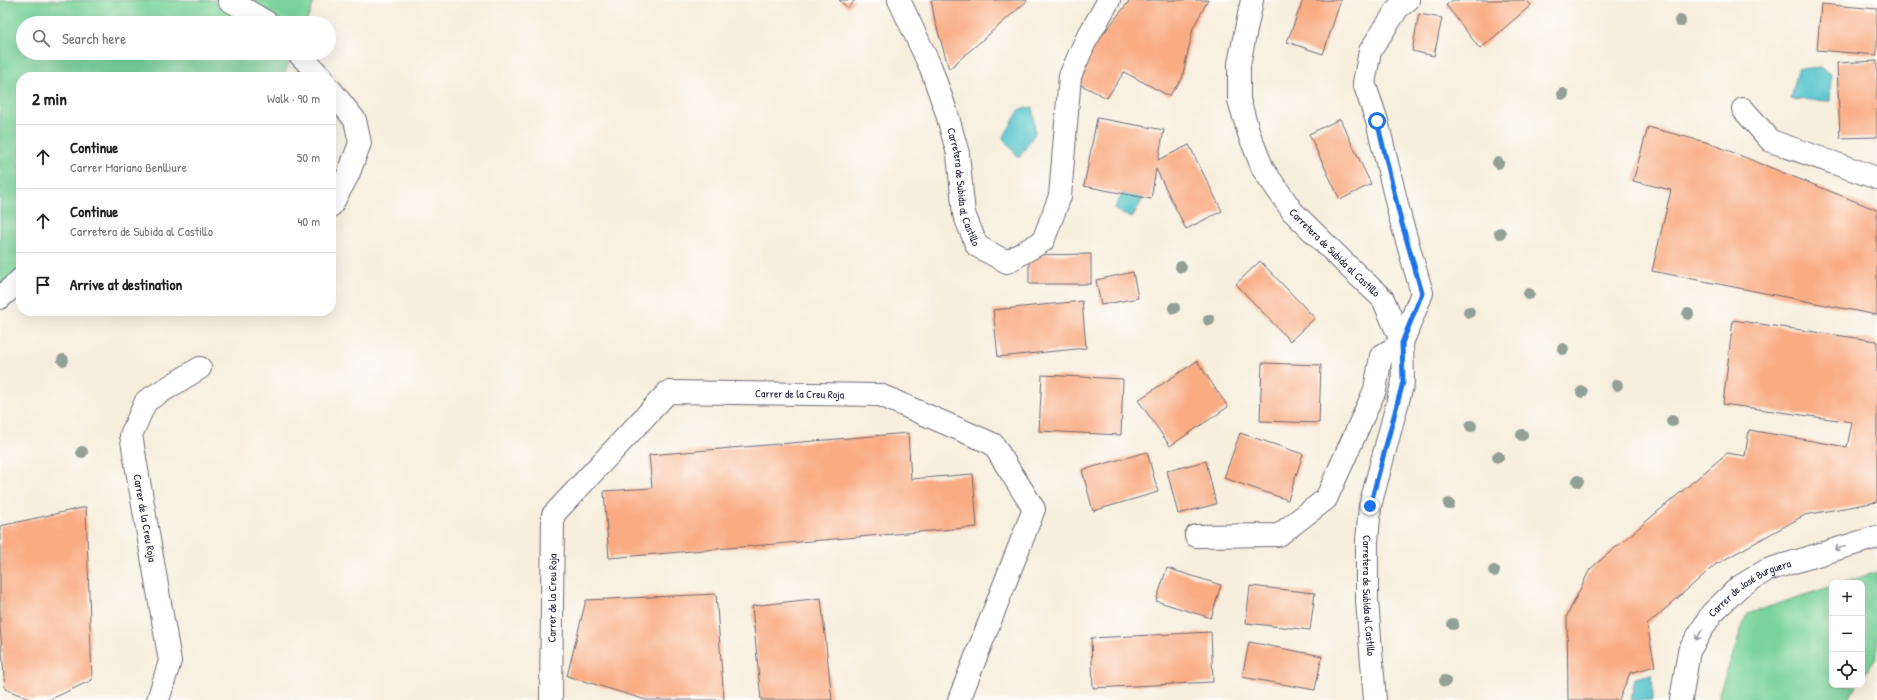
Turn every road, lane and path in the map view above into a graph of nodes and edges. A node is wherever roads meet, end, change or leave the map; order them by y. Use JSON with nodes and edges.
{"nodes":[{"id":1,"x":229,"y":0,"type":"edge"},
{"id":2,"x":899,"y":0,"type":"edge"},
{"id":3,"x":1109,"y":0,"type":"edge"},
{"id":4,"x":1252,"y":0,"type":"edge"},
{"id":5,"x":1408,"y":0,"type":"edge"},
{"id":6,"x":256,"y":16,"type":"edge"},
{"id":7,"x":305,"y":60,"type":"edge"},
{"id":8,"x":316,"y":72,"type":"edge"},
{"id":9,"x":336,"y":96,"type":"edge"},
{"id":10,"x":1743,"y":109,"type":"dead end"},
{"id":11,"x":1877,"y":178,"type":"edge"},
{"id":12,"x":336,"y":197,"type":"edge"},
{"id":13,"x":16,"y":284,"type":"edge"},
{"id":14,"x":0,"y":298,"type":"edge"},
{"id":15,"x":1402,"y":343,"type":"junction"},
{"id":16,"x":200,"y":368,"type":"dead end"},
{"id":17,"x":1196,"y":536,"type":"dead end"},
{"id":18,"x":1877,"y":537,"type":"edge"},
{"id":19,"x":158,"y":700,"type":"edge"},
{"id":20,"x":551,"y":700,"type":"edge"},
{"id":21,"x":959,"y":700,"type":"edge"},
{"id":22,"x":1375,"y":700,"type":"edge"},
{"id":23,"x":1681,"y":700,"type":"edge"}],
"edges":[{"from":1,"to":6,"type":"street"},
{"from":2,"to":3,"type":"street","name":"Carretera de Subida al Castillo"},
{"from":4,"to":15,"type":"street","name":"Carretera de Subida al Castillo"},
{"from":5,"to":15,"type":"street"},
{"from":7,"to":8,"type":"street"},
{"from":9,"to":12,"type":"street"},
{"from":10,"to":11,"type":"street"},
{"from":13,"to":14,"type":"street"},
{"from":15,"to":17,"type":"street"},
{"from":15,"to":22,"type":"street","name":"Carretera de Subida al Castillo"},
{"from":16,"to":19,"type":"street","name":"Carrer de la Creu Roja"},
{"from":18,"to":23,"type":"street","name":"Carrer de José Burguera","one_way":true},
{"from":20,"to":21,"type":"street","name":"Carrer de la Creu Roja"}]}
